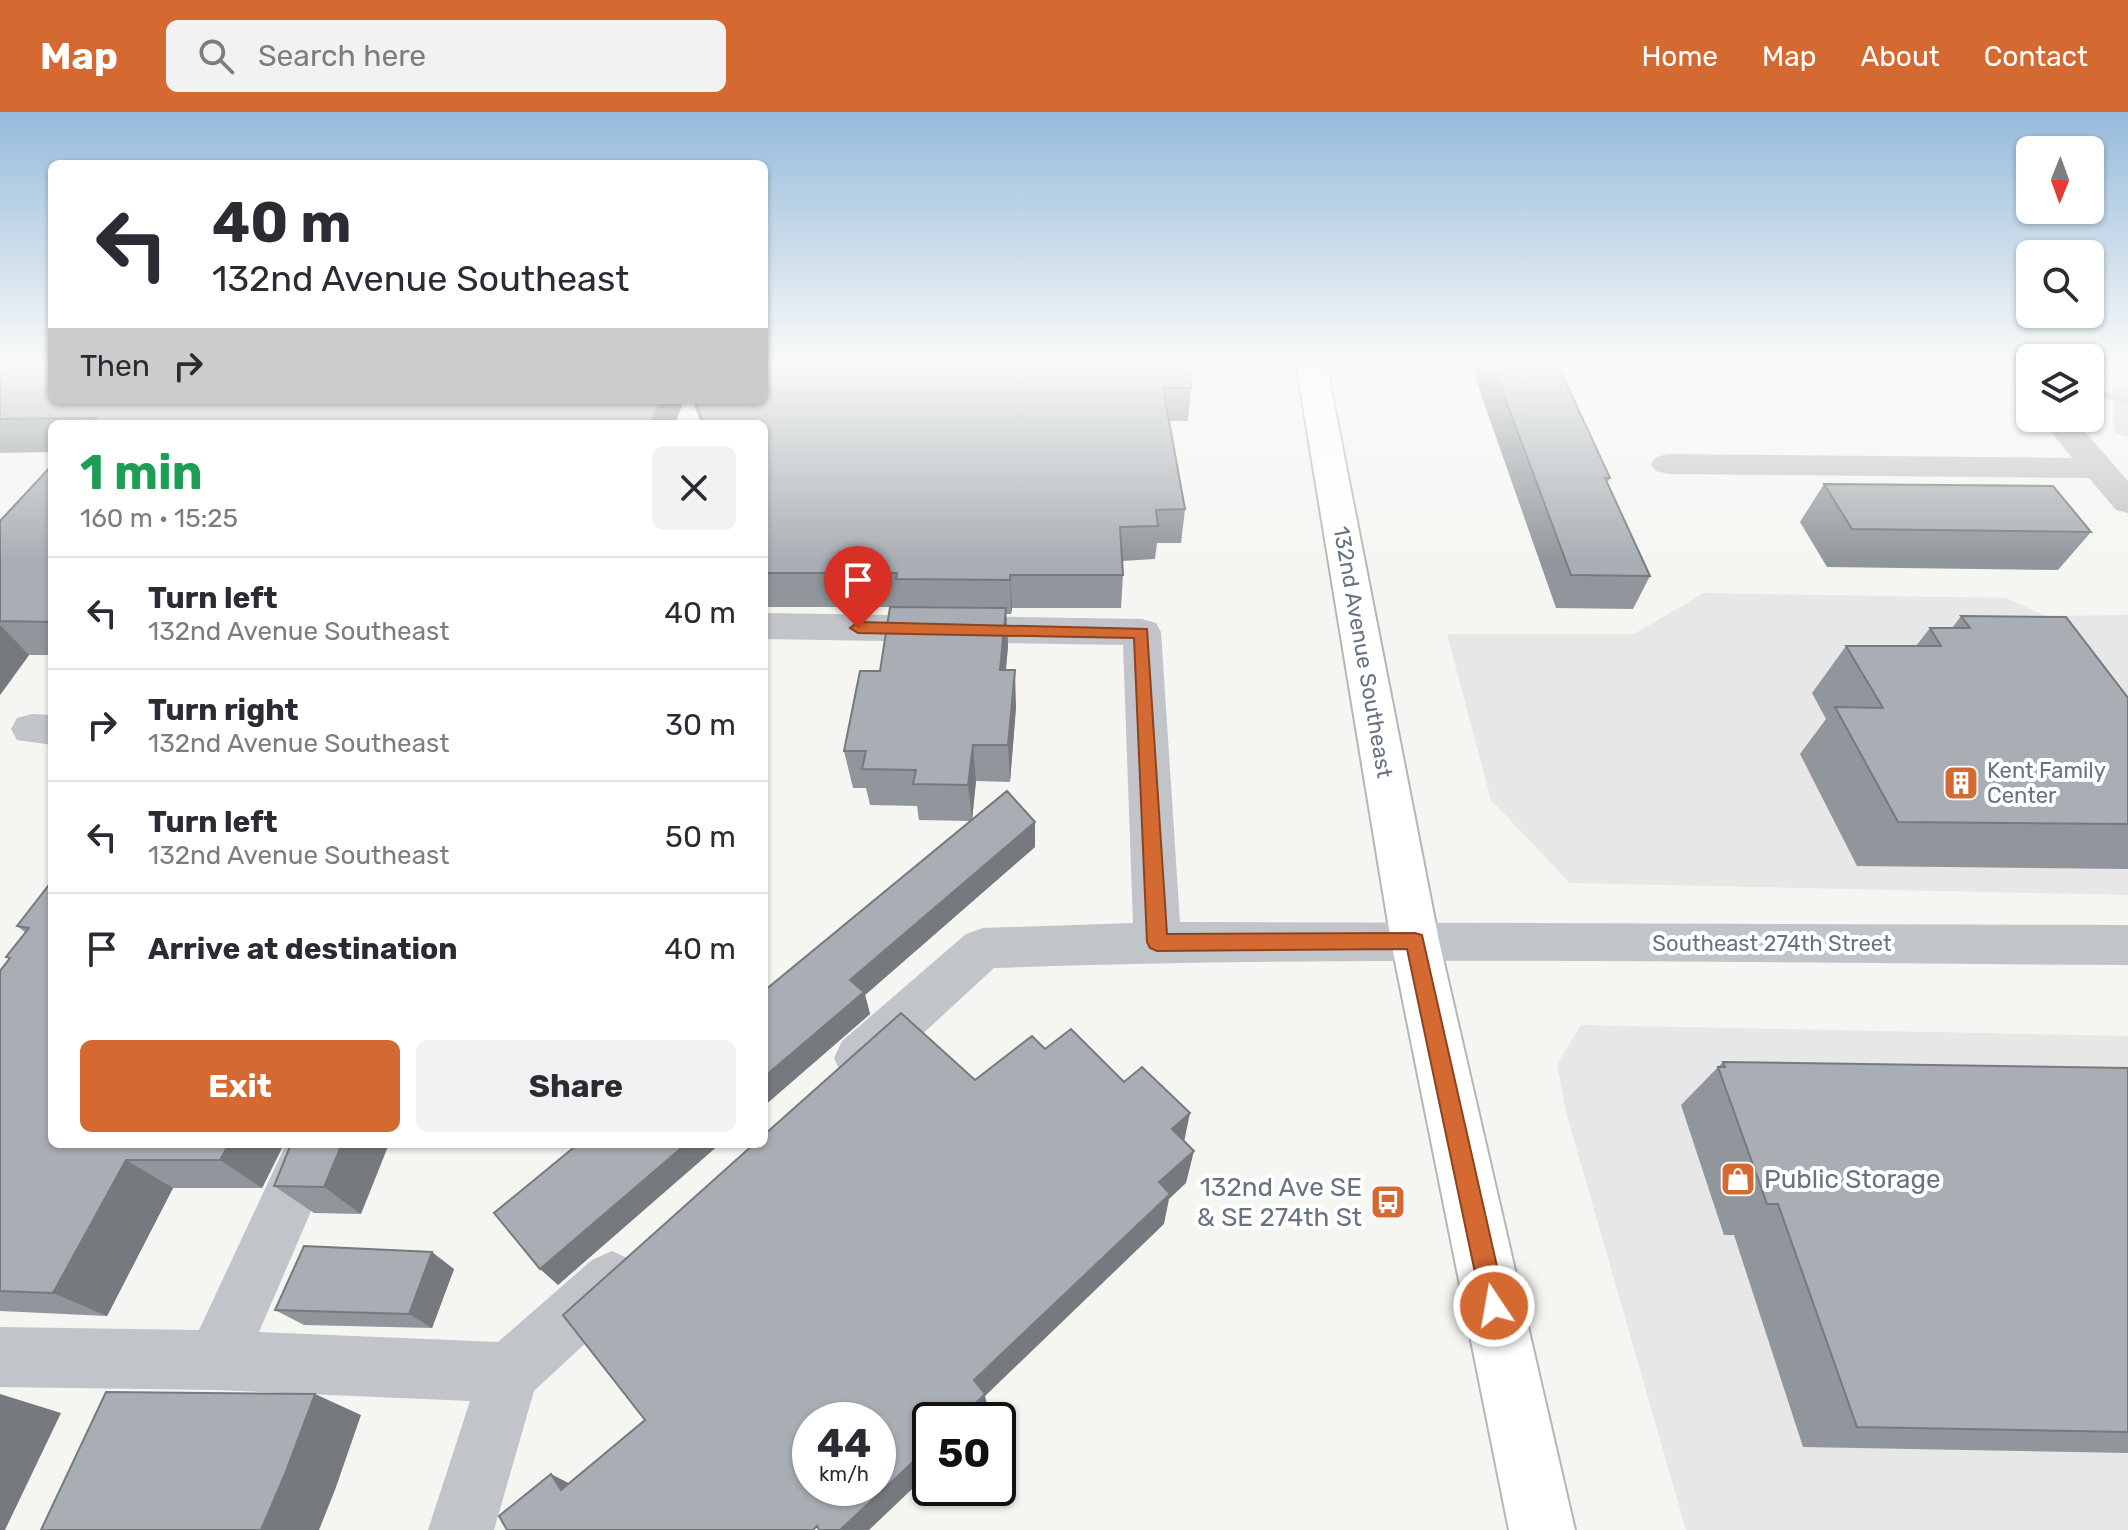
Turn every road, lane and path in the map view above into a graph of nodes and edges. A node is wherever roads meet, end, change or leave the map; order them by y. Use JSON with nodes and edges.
{"nodes":[{"id":1,"x":1323,"y":429,"type":"edge"},
{"id":2,"x":2068,"y":432,"type":"edge"},
{"id":3,"x":1668,"y":464,"type":"dead end"},
{"id":4,"x":2099,"y":468,"type":"junction"},
{"id":5,"x":2128,"y":502,"type":"edge"},
{"id":6,"x":768,"y":626,"type":"edge"},
{"id":7,"x":1415,"y":941,"type":"junction"},
{"id":8,"x":1157,"y":942,"type":"junction"},
{"id":9,"x":2128,"y":945,"type":"edge"},
{"id":10,"x":829,"y":1086,"type":"edge"},
{"id":11,"x":311,"y":1148,"type":"edge"},
{"id":12,"x":651,"y":1245,"type":"edge"},
{"id":13,"x":0,"y":1357,"type":"edge"},
{"id":14,"x":216,"y":1360,"type":"junction"},
{"id":15,"x":509,"y":1373,"type":"junction"},
{"id":16,"x":461,"y":1530,"type":"edge"},
{"id":17,"x":1542,"y":1530,"type":"edge"}],
"edges":[{"from":1,"to":7,"type":"main road","name":"132nd Avenue Southeast"},
{"from":2,"to":4,"type":"street"},
{"from":3,"to":4,"type":"street"},
{"from":4,"to":5,"type":"street"},
{"from":6,"to":8,"type":"street"},
{"from":7,"to":8,"type":"street"},
{"from":7,"to":9,"type":"street","name":"Southeast 274th Street"},
{"from":7,"to":17,"type":"main road","name":"132nd Avenue Southeast"},
{"from":8,"to":10,"type":"street"},
{"from":11,"to":14,"type":"street"},
{"from":12,"to":15,"type":"street"},
{"from":13,"to":14,"type":"street"},
{"from":14,"to":15,"type":"street"},
{"from":15,"to":16,"type":"street"}]}
